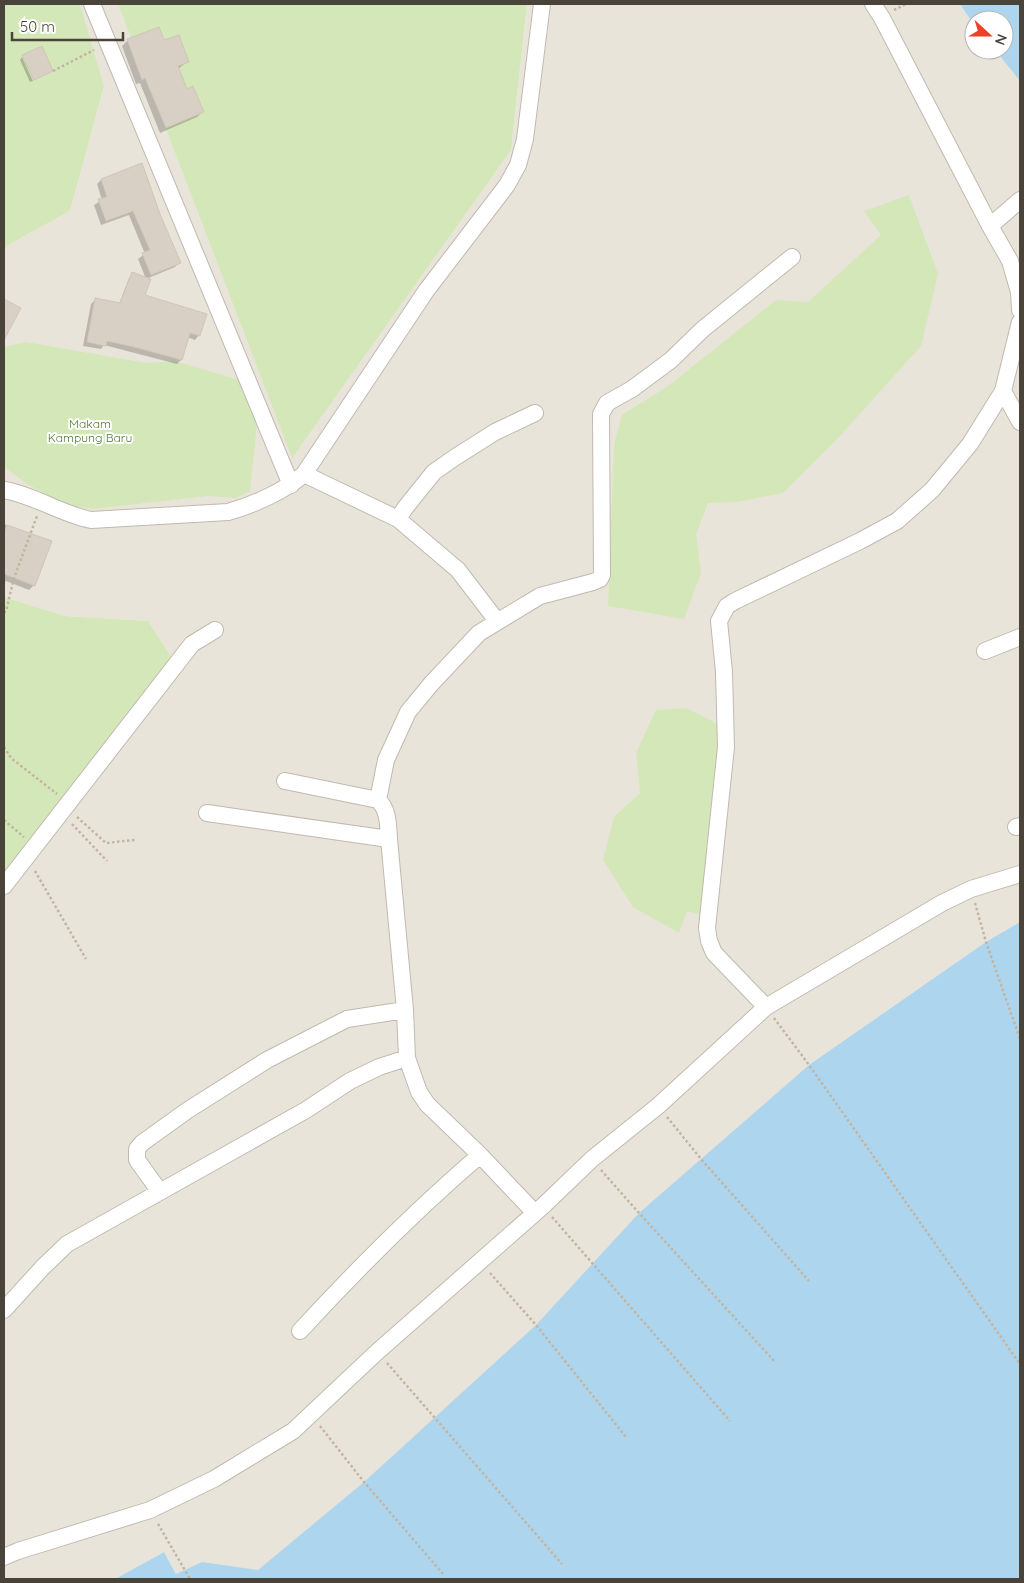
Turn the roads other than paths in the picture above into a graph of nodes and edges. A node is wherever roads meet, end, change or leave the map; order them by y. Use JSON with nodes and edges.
{"nodes":[{"id":1,"x":92,"y":4,"type":"edge"},
{"id":2,"x":542,"y":4,"type":"edge"},
{"id":3,"x":873,"y":4,"type":"edge"},
{"id":4,"x":1020,"y":200,"type":"edge"},
{"id":5,"x":990,"y":226,"type":"junction"},
{"id":6,"x":792,"y":257,"type":"dead end"},
{"id":7,"x":1020,"y":310,"type":"edge"},
{"id":8,"x":1020,"y":322,"type":"edge"},
{"id":9,"x":1003,"y":391,"type":"junction"},
{"id":10,"x":535,"y":414,"type":"dead end"},
{"id":11,"x":1020,"y":422,"type":"edge"},
{"id":12,"x":304,"y":474,"type":"junction"},
{"id":13,"x":292,"y":485,"type":"junction"},
{"id":14,"x":4,"y":490,"type":"edge"},
{"id":15,"x":398,"y":520,"type":"junction"},
{"id":16,"x":497,"y":621,"type":"junction"},
{"id":17,"x":215,"y":630,"type":"dead end"},
{"id":18,"x":1020,"y":638,"type":"edge"},
{"id":19,"x":985,"y":651,"type":"dead end"},
{"id":20,"x":286,"y":781,"type":"dead end"},
{"id":21,"x":378,"y":800,"type":"junction"},
{"id":22,"x":207,"y":813,"type":"dead end"},
{"id":23,"x":389,"y":839,"type":"junction"},
{"id":24,"x":1020,"y":874,"type":"edge"},
{"id":25,"x":4,"y":886,"type":"edge"},
{"id":26,"x":766,"y":1007,"type":"junction"},
{"id":27,"x":405,"y":1010,"type":"junction"},
{"id":28,"x":407,"y":1058,"type":"junction"},
{"id":29,"x":480,"y":1155,"type":"junction"},
{"id":30,"x":160,"y":1192,"type":"junction"},
{"id":31,"x":539,"y":1210,"type":"junction"},
{"id":32,"x":4,"y":1310,"type":"edge"},
{"id":33,"x":300,"y":1331,"type":"dead end"},
{"id":34,"x":4,"y":1557,"type":"edge"}],
"edges":[{"from":1,"to":13,"type":"street"},
{"from":2,"to":12,"type":"street"},
{"from":3,"to":5,"type":"street"},
{"from":4,"to":5,"type":"street"},
{"from":5,"to":7,"type":"street"},
{"from":6,"to":16,"type":"street"},
{"from":8,"to":9,"type":"street"},
{"from":9,"to":11,"type":"street"},
{"from":9,"to":26,"type":"street"},
{"from":10,"to":15,"type":"street"},
{"from":12,"to":13,"type":"street"},
{"from":12,"to":15,"type":"street"},
{"from":13,"to":14,"type":"street"},
{"from":15,"to":16,"type":"street"},
{"from":16,"to":21,"type":"street"},
{"from":17,"to":25,"type":"street"},
{"from":18,"to":19,"type":"street"},
{"from":20,"to":21,"type":"street"},
{"from":21,"to":23,"type":"street"},
{"from":22,"to":23,"type":"street"},
{"from":23,"to":27,"type":"street"},
{"from":24,"to":26,"type":"street"},
{"from":26,"to":31,"type":"street"},
{"from":27,"to":28,"type":"street"},
{"from":27,"to":30,"type":"street"},
{"from":28,"to":29,"type":"street"},
{"from":28,"to":30,"type":"street"},
{"from":29,"to":31,"type":"street"},
{"from":29,"to":33,"type":"street"},
{"from":30,"to":32,"type":"street"},
{"from":31,"to":34,"type":"street"}]}
